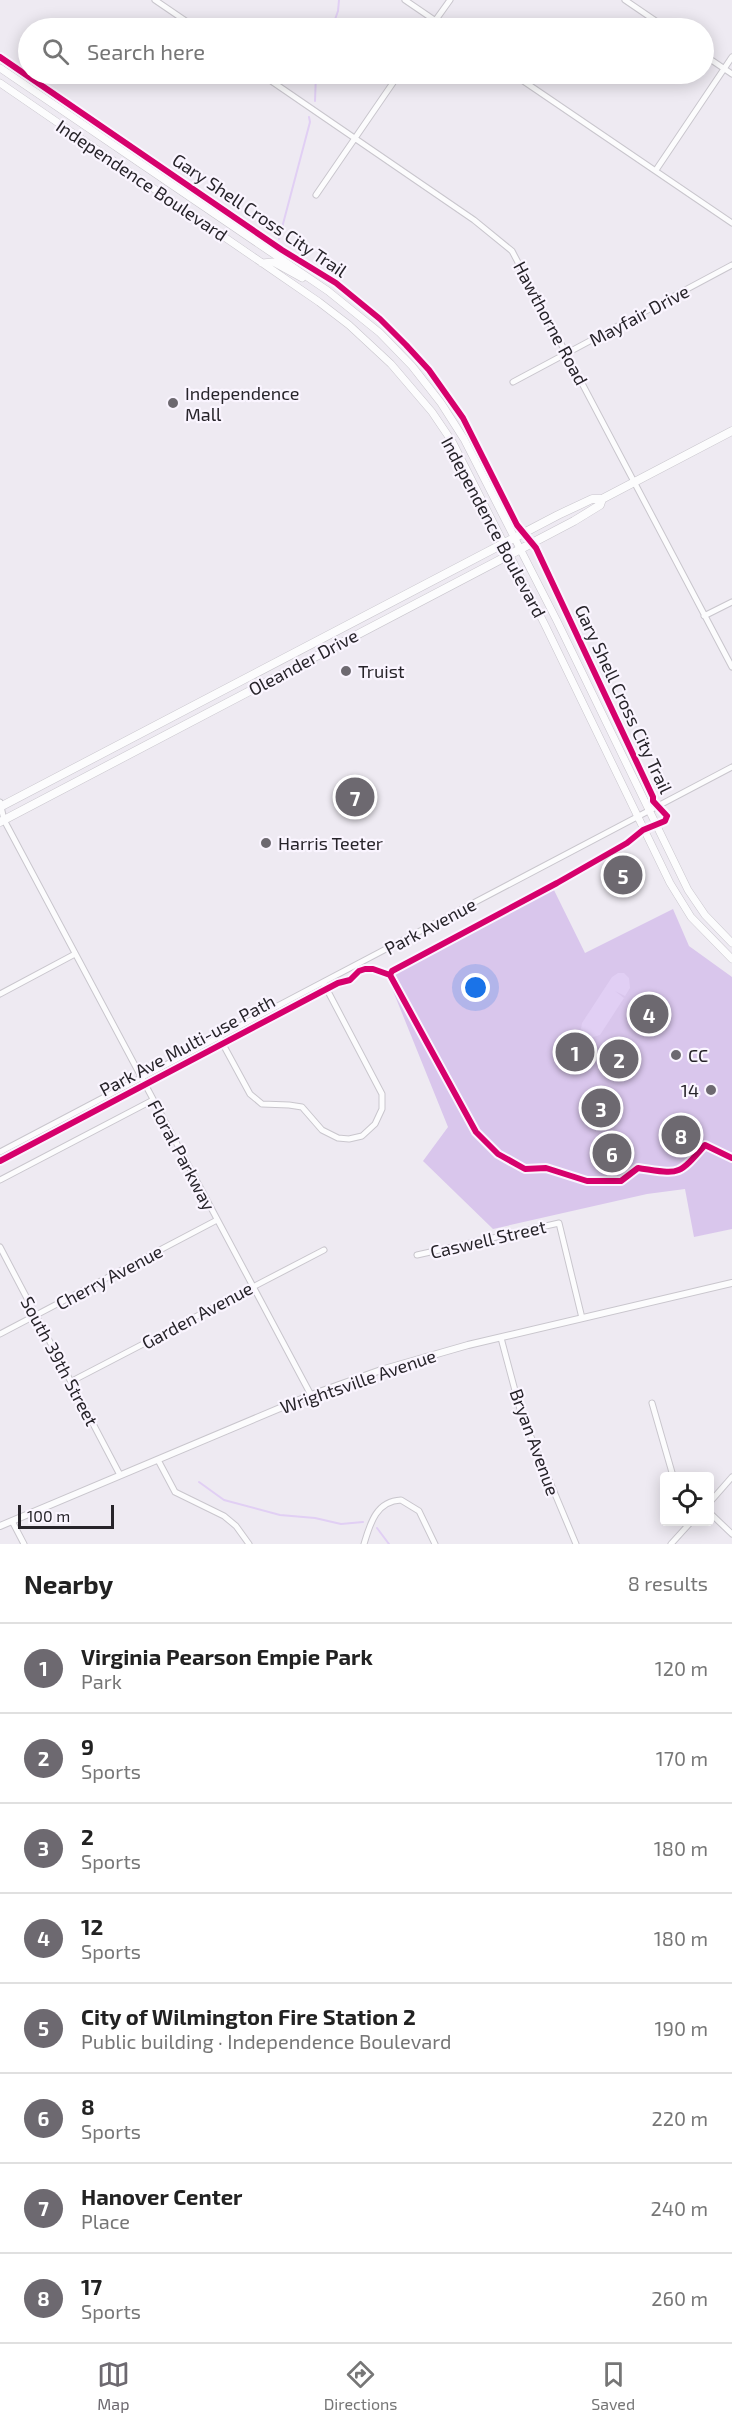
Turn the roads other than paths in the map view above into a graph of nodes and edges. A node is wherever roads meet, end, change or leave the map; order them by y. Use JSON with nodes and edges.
{"nodes":[{"id":1,"x":155,"y":0,"type":"edge"},
{"id":2,"x":405,"y":0,"type":"edge"},
{"id":3,"x":450,"y":0,"type":"edge"},
{"id":4,"x":625,"y":0,"type":"edge"},
{"id":5,"x":181,"y":18,"type":"edge"},
{"id":6,"x":431,"y":18,"type":"edge"},
{"id":7,"x":437,"y":18,"type":"edge"},
{"id":8,"x":651,"y":18,"type":"edge"},
{"id":9,"x":732,"y":57,"type":"edge"},
{"id":10,"x":714,"y":62,"type":"edge"},
{"id":11,"x":0,"y":68,"type":"edge"},
{"id":12,"x":724,"y":69,"type":"junction"},
{"id":13,"x":732,"y":74,"type":"edge"},
{"id":14,"x":18,"y":80,"type":"edge"},
{"id":15,"x":0,"y":83,"type":"edge"},
{"id":16,"x":24,"y":84,"type":"edge"},
{"id":17,"x":276,"y":84,"type":"edge"},
{"id":18,"x":392,"y":84,"type":"edge"},
{"id":19,"x":528,"y":84,"type":"edge"},
{"id":20,"x":714,"y":84,"type":"edge"},
{"id":21,"x":714,"y":84,"type":"edge"},
{"id":22,"x":355,"y":138,"type":"junction"},
{"id":23,"x":656,"y":170,"type":"junction"},
{"id":24,"x":316,"y":195,"type":"dead end"},
{"id":25,"x":732,"y":223,"type":"edge"},
{"id":26,"x":262,"y":263,"type":"junction"},
{"id":27,"x":732,"y":265,"type":"edge"},
{"id":28,"x":328,"y":291,"type":"junction"},
{"id":29,"x":567,"y":353,"type":"junction"},
{"id":30,"x":513,"y":382,"type":"dead end"},
{"id":31,"x":732,"y":431,"type":"edge"},
{"id":32,"x":635,"y":482,"type":"junction"},
{"id":33,"x":602,"y":499,"type":"junction"},
{"id":34,"x":514,"y":539,"type":"junction"},
{"id":35,"x":503,"y":544,"type":"junction"},
{"id":36,"x":520,"y":549,"type":"junction"},
{"id":37,"x":508,"y":555,"type":"junction"},
{"id":38,"x":732,"y":602,"type":"edge"},
{"id":39,"x":704,"y":616,"type":"junction"},
{"id":40,"x":732,"y":667,"type":"edge"},
{"id":41,"x":732,"y":767,"type":"edge"},
{"id":42,"x":1,"y":805,"type":"edge"},
{"id":43,"x":649,"y":811,"type":"junction"},
{"id":44,"x":637,"y":817,"type":"junction"},
{"id":45,"x":2,"y":821,"type":"edge"},
{"id":46,"x":732,"y":943,"type":"edge"},
{"id":47,"x":75,"y":954,"type":"junction"},
{"id":48,"x":732,"y":959,"type":"edge"},
{"id":49,"x":323,"y":982,"type":"junction"},
{"id":50,"x":0,"y":994,"type":"edge"},
{"id":51,"x":219,"y":1037,"type":"junction"},
{"id":52,"x":141,"y":1078,"type":"junction"},
{"id":53,"x":153,"y":1100,"type":"junction"},
{"id":54,"x":0,"y":1152,"type":"edge"},
{"id":55,"x":0,"y":1180,"type":"edge"},
{"id":56,"x":217,"y":1220,"type":"junction"},
{"id":57,"x":0,"y":1247,"type":"edge"},
{"id":58,"x":324,"y":1250,"type":"dead end"},
{"id":59,"x":417,"y":1255,"type":"dead end"},
{"id":60,"x":732,"y":1283,"type":"edge"},
{"id":61,"x":253,"y":1286,"type":"junction"},
{"id":62,"x":36,"y":1314,"type":"junction"},
{"id":63,"x":582,"y":1318,"type":"junction"},
{"id":64,"x":0,"y":1334,"type":"edge"},
{"id":65,"x":501,"y":1338,"type":"junction"},
{"id":66,"x":72,"y":1381,"type":"junction"},
{"id":67,"x":311,"y":1395,"type":"junction"},
{"id":68,"x":652,"y":1402,"type":"dead end"},
{"id":69,"x":158,"y":1460,"type":"junction"},
{"id":70,"x":672,"y":1472,"type":"edge"},
{"id":71,"x":120,"y":1475,"type":"junction"},
{"id":72,"x":732,"y":1477,"type":"edge"},
{"id":73,"x":714,"y":1497,"type":"edge"},
{"id":74,"x":714,"y":1518,"type":"edge"},
{"id":75,"x":12,"y":1521,"type":"junction"},
{"id":76,"x":0,"y":1526,"type":"edge"},
{"id":77,"x":686,"y":1526,"type":"edge"},
{"id":78,"x":732,"y":1534,"type":"edge"},
{"id":79,"x":24,"y":1544,"type":"edge"},
{"id":80,"x":249,"y":1544,"type":"edge"},
{"id":81,"x":364,"y":1544,"type":"edge"},
{"id":82,"x":435,"y":1544,"type":"edge"},
{"id":83,"x":576,"y":1544,"type":"edge"},
{"id":84,"x":671,"y":1544,"type":"edge"}],
"edges":[{"from":1,"to":5,"type":"street"},
{"from":2,"to":6,"type":"street"},
{"from":3,"to":7,"type":"street"},
{"from":4,"to":8,"type":"street"},
{"from":9,"to":12,"type":"street"},
{"from":10,"to":12,"type":"street"},
{"from":11,"to":14,"type":"main road","name":"Independence Boulevard"},
{"from":12,"to":13,"type":"street"},
{"from":12,"to":20,"type":"street"},
{"from":15,"to":26,"type":"main road","name":"Independence Boulevard"},
{"from":16,"to":28,"type":"main road","name":"Independence Boulevard"},
{"from":17,"to":22,"type":"street","name":"Hawthorne Road"},
{"from":18,"to":22,"type":"street"},
{"from":19,"to":23,"type":"street"},
{"from":21,"to":23,"type":"street"},
{"from":22,"to":24,"type":"street"},
{"from":22,"to":29,"type":"street","name":"Hawthorne Road"},
{"from":23,"to":25,"type":"street"},
{"from":26,"to":28,"type":"main road"},
{"from":26,"to":35,"type":"main road","name":"Independence Boulevard"},
{"from":27,"to":29,"type":"street","name":"Mayfair Drive"},
{"from":28,"to":34,"type":"main road","name":"Independence Boulevard"},
{"from":29,"to":30,"type":"street","name":"Mayfair Drive"},
{"from":29,"to":32,"type":"street","name":"Hawthorne Road"},
{"from":31,"to":32,"type":"main road","name":"Oleander Drive"},
{"from":32,"to":33,"type":"main road","name":"Oleander Drive"},
{"from":32,"to":39,"type":"street","name":"Hawthorne Road"},
{"from":33,"to":34,"type":"main road","name":"Oleander Drive"},
{"from":33,"to":36,"type":"main road","name":"Oleander Drive"},
{"from":34,"to":35,"type":"main road","name":"Oleander Drive"},
{"from":34,"to":36,"type":"main road","name":"Independence Boulevard"},
{"from":35,"to":37,"type":"main road","name":"Independence Boulevard"},
{"from":35,"to":42,"type":"main road","name":"Oleander Drive"},
{"from":36,"to":37,"type":"main road","name":"Oleander Drive"},
{"from":36,"to":43,"type":"main road","name":"Independence Boulevard"},
{"from":37,"to":44,"type":"main road","name":"Independence Boulevard"},
{"from":37,"to":45,"type":"main road","name":"Oleander Drive"},
{"from":38,"to":39,"type":"street"},
{"from":39,"to":40,"type":"street","name":"Hawthorne Road"},
{"from":41,"to":43,"type":"street","name":"Park Avenue"},
{"from":42,"to":45,"type":"street","name":"Floral Parkway"},
{"from":43,"to":44,"type":"street","name":"Park Avenue"},
{"from":43,"to":46,"type":"main road","name":"Independence Boulevard"},
{"from":44,"to":48,"type":"main road","name":"Independence Boulevard"},
{"from":44,"to":49,"type":"street","name":"Park Avenue"},
{"from":45,"to":47,"type":"street","name":"Floral Parkway"},
{"from":47,"to":50,"type":"street"},
{"from":47,"to":52,"type":"street","name":"Floral Parkway"},
{"from":49,"to":51,"type":"street","name":"Park Avenue"},
{"from":49,"to":51,"type":"street"},
{"from":51,"to":52,"type":"street","name":"Park Avenue"},
{"from":52,"to":53,"type":"street","name":"Floral Parkway"},
{"from":52,"to":54,"type":"street","name":"Park Avenue"},
{"from":53,"to":55,"type":"street"},
{"from":53,"to":56,"type":"street","name":"Floral Parkway"},
{"from":56,"to":61,"type":"street","name":"Floral Parkway"},
{"from":56,"to":62,"type":"street","name":"Cherry Avenue"},
{"from":57,"to":62,"type":"street","name":"South 39th Street"},
{"from":58,"to":61,"type":"street","name":"Garden Avenue"},
{"from":59,"to":63,"type":"street","name":"Caswell Street"},
{"from":60,"to":63,"type":"street","name":"Wrightsville Avenue"},
{"from":61,"to":66,"type":"street","name":"Garden Avenue"},
{"from":61,"to":67,"type":"street","name":"Floral Parkway"},
{"from":62,"to":64,"type":"street","name":"Cherry Avenue"},
{"from":62,"to":66,"type":"street","name":"South 39th Street"},
{"from":63,"to":65,"type":"street","name":"Wrightsville Avenue"},
{"from":65,"to":67,"type":"street","name":"Wrightsville Avenue"},
{"from":65,"to":83,"type":"street","name":"Bryan Avenue"},
{"from":66,"to":71,"type":"street","name":"South 39th Street"},
{"from":67,"to":69,"type":"street","name":"Wrightsville Avenue"},
{"from":68,"to":70,"type":"street"},
{"from":69,"to":71,"type":"street","name":"Wrightsville Avenue"},
{"from":69,"to":80,"type":"street"},
{"from":71,"to":75,"type":"street","name":"Wrightsville Avenue"},
{"from":72,"to":73,"type":"street"},
{"from":74,"to":78,"type":"street"},
{"from":75,"to":76,"type":"street","name":"Wrightsville Avenue"},
{"from":75,"to":79,"type":"street"},
{"from":77,"to":84,"type":"street"},
{"from":81,"to":82,"type":"street"}]}
